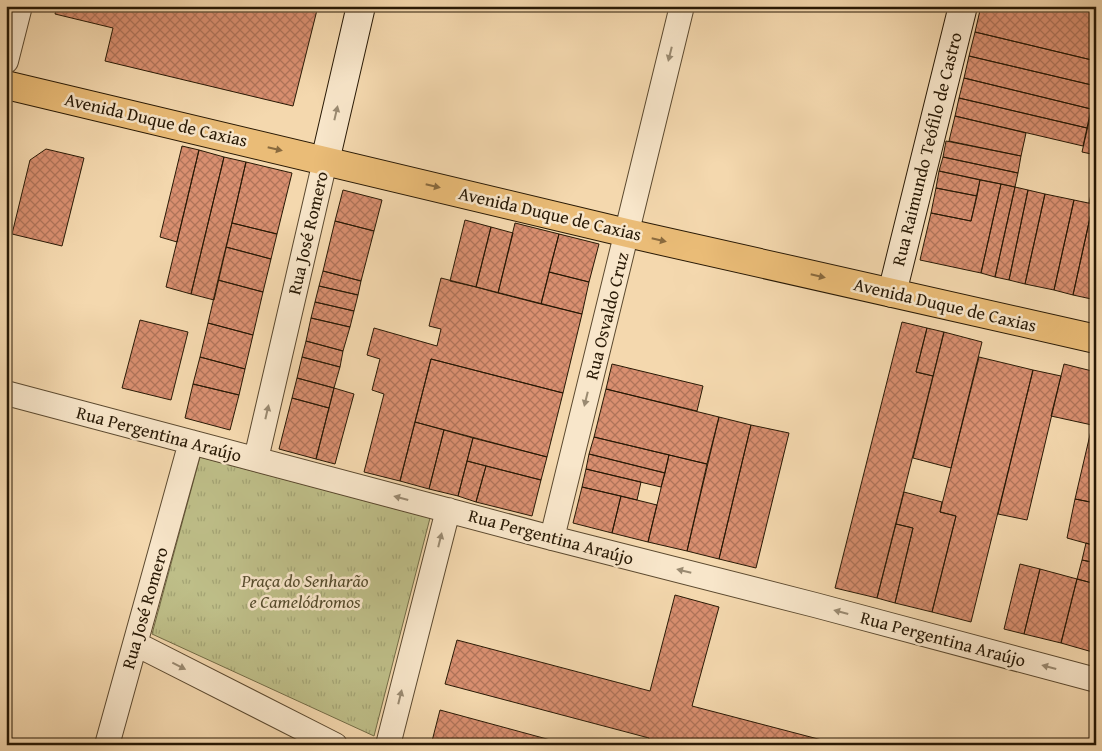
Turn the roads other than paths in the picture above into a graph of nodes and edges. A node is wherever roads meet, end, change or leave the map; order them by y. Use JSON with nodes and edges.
{"nodes":[{"id":1,"x":20,"y":6,"type":"edge"},
{"id":2,"x":361,"y":6,"type":"edge"},
{"id":3,"x":682,"y":6,"type":"edge"},
{"id":4,"x":963,"y":6,"type":"edge"},
{"id":5,"x":6,"y":61,"type":"edge"},
{"id":6,"x":6,"y":84,"type":"edge"},
{"id":7,"x":325,"y":161,"type":"junction"},
{"id":8,"x":627,"y":233,"type":"junction"},
{"id":9,"x":892,"y":292,"type":"junction"},
{"id":10,"x":1096,"y":339,"type":"edge"},
{"id":11,"x":6,"y":393,"type":"edge"},
{"id":12,"x":191,"y":442,"type":"junction"},
{"id":13,"x":256,"y":459,"type":"junction"},
{"id":14,"x":448,"y":510,"type":"junction"},
{"id":15,"x":552,"y":538,"type":"junction"},
{"id":16,"x":136,"y":644,"type":"junction"},
{"id":17,"x":1096,"y":680,"type":"edge"},
{"id":18,"x":107,"y":745,"type":"edge"},
{"id":19,"x":335,"y":745,"type":"edge"},
{"id":20,"x":388,"y":745,"type":"edge"}],
"edges":[{"from":1,"to":5,"type":"street"},
{"from":7,"to":2,"type":"main road","name":"Rua José Romero","one_way":true},
{"from":3,"to":8,"type":"street","name":"Rua Osvaldo Cruz","one_way":true},
{"from":4,"to":9,"type":"main road","name":"Rua Raimundo Teófilo de Castro"},
{"from":6,"to":7,"type":"main road","name":"Avenida Duque de Caxias","one_way":true},
{"from":7,"to":8,"type":"main road","name":"Avenida Duque de Caxias","one_way":true},
{"from":13,"to":7,"type":"street","name":"Rua José Romero","one_way":true},
{"from":8,"to":9,"type":"main road","name":"Avenida Duque de Caxias","one_way":true},
{"from":8,"to":15,"type":"street","name":"Rua Osvaldo Cruz","one_way":true},
{"from":9,"to":10,"type":"main road","name":"Avenida Duque de Caxias"},
{"from":11,"to":12,"type":"street","name":"Rua Pergentina Araújo"},
{"from":12,"to":13,"type":"street","name":"Rua Pergentina Araújo"},
{"from":12,"to":16,"type":"street","name":"Rua José Romero"},
{"from":14,"to":13,"type":"street","name":"Rua Pergentina Araújo","one_way":true},
{"from":14,"to":15,"type":"street","name":"Rua Pergentina Araújo"},
{"from":20,"to":14,"type":"street","one_way":true},
{"from":17,"to":15,"type":"street","name":"Rua Pergentina Araújo","one_way":true},
{"from":16,"to":18,"type":"street","name":"Rua José Romero"},
{"from":16,"to":19,"type":"street","one_way":true}]}
